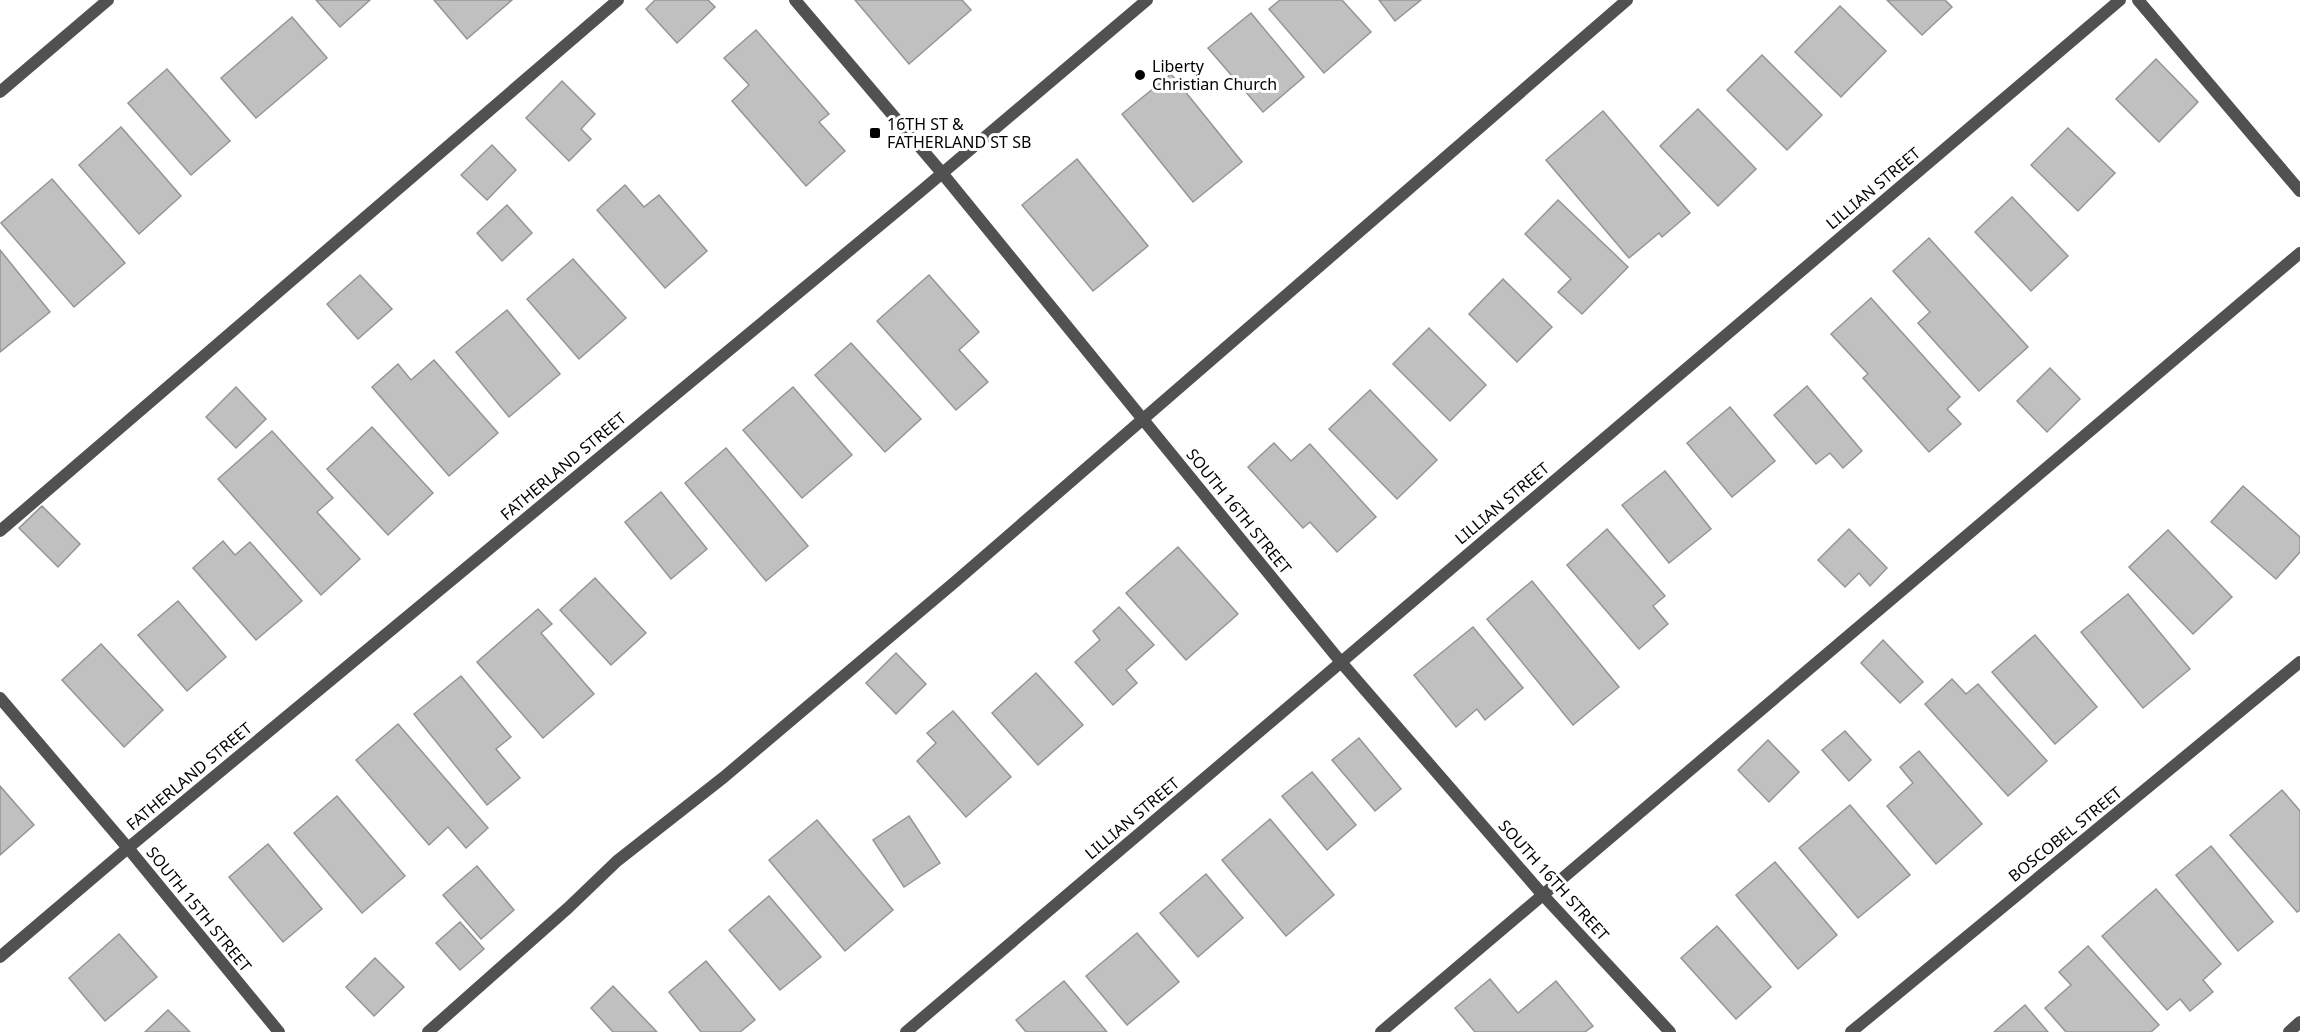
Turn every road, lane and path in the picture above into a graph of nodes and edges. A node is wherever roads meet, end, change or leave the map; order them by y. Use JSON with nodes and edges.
{"nodes":[{"id":1,"x":108,"y":0,"type":"edge"},
{"id":2,"x":618,"y":0,"type":"edge"},
{"id":3,"x":795,"y":0,"type":"edge"},
{"id":4,"x":1147,"y":0,"type":"edge"},
{"id":5,"x":1627,"y":0,"type":"edge"},
{"id":6,"x":2120,"y":0,"type":"edge"},
{"id":7,"x":2138,"y":0,"type":"edge"},
{"id":8,"x":0,"y":92,"type":"edge"},
{"id":9,"x":942,"y":173,"type":"junction"},
{"id":10,"x":2300,"y":191,"type":"edge"},
{"id":11,"x":2300,"y":253,"type":"edge"},
{"id":12,"x":1143,"y":420,"type":"junction"},
{"id":13,"x":0,"y":531,"type":"edge"},
{"id":14,"x":1340,"y":661,"type":"junction"},
{"id":15,"x":2300,"y":662,"type":"edge"},
{"id":16,"x":0,"y":698,"type":"edge"},
{"id":17,"x":128,"y":848,"type":"junction"},
{"id":18,"x":1542,"y":894,"type":"junction"},
{"id":19,"x":0,"y":957,"type":"edge"},
{"id":20,"x":2300,"y":1022,"type":"edge"},
{"id":21,"x":279,"y":1032,"type":"edge"},
{"id":22,"x":428,"y":1032,"type":"edge"},
{"id":23,"x":906,"y":1032,"type":"edge"},
{"id":24,"x":1382,"y":1032,"type":"edge"},
{"id":25,"x":1670,"y":1032,"type":"edge"},
{"id":26,"x":1851,"y":1032,"type":"edge"},
{"id":27,"x":2289,"y":1032,"type":"edge"}],
"edges":[{"from":1,"to":8,"type":"street"},
{"from":2,"to":13,"type":"street"},
{"from":3,"to":9,"type":"street","name":"SOUTH 16TH STREET"},
{"from":4,"to":9,"type":"street","name":"FATHERLAND STREET"},
{"from":5,"to":12,"type":"street"},
{"from":6,"to":14,"type":"street","name":"LILLIAN STREET"},
{"from":7,"to":10,"type":"street"},
{"from":9,"to":12,"type":"street","name":"SOUTH 16TH STREET"},
{"from":9,"to":17,"type":"street","name":"FATHERLAND STREET"},
{"from":11,"to":18,"type":"street"},
{"from":12,"to":14,"type":"street","name":"SOUTH 16TH STREET"},
{"from":12,"to":22,"type":"street"},
{"from":14,"to":18,"type":"street","name":"SOUTH 16TH STREET"},
{"from":14,"to":23,"type":"street","name":"LILLIAN STREET"},
{"from":15,"to":26,"type":"street","name":"BOSCOBEL STREET"},
{"from":16,"to":17,"type":"street","name":"SOUTH 15TH STREET"},
{"from":17,"to":19,"type":"street","name":"FATHERLAND STREET"},
{"from":17,"to":21,"type":"street","name":"SOUTH 15TH STREET"},
{"from":18,"to":24,"type":"street"},
{"from":18,"to":25,"type":"street","name":"SOUTH 16TH STREET"},
{"from":20,"to":27,"type":"street"}]}
